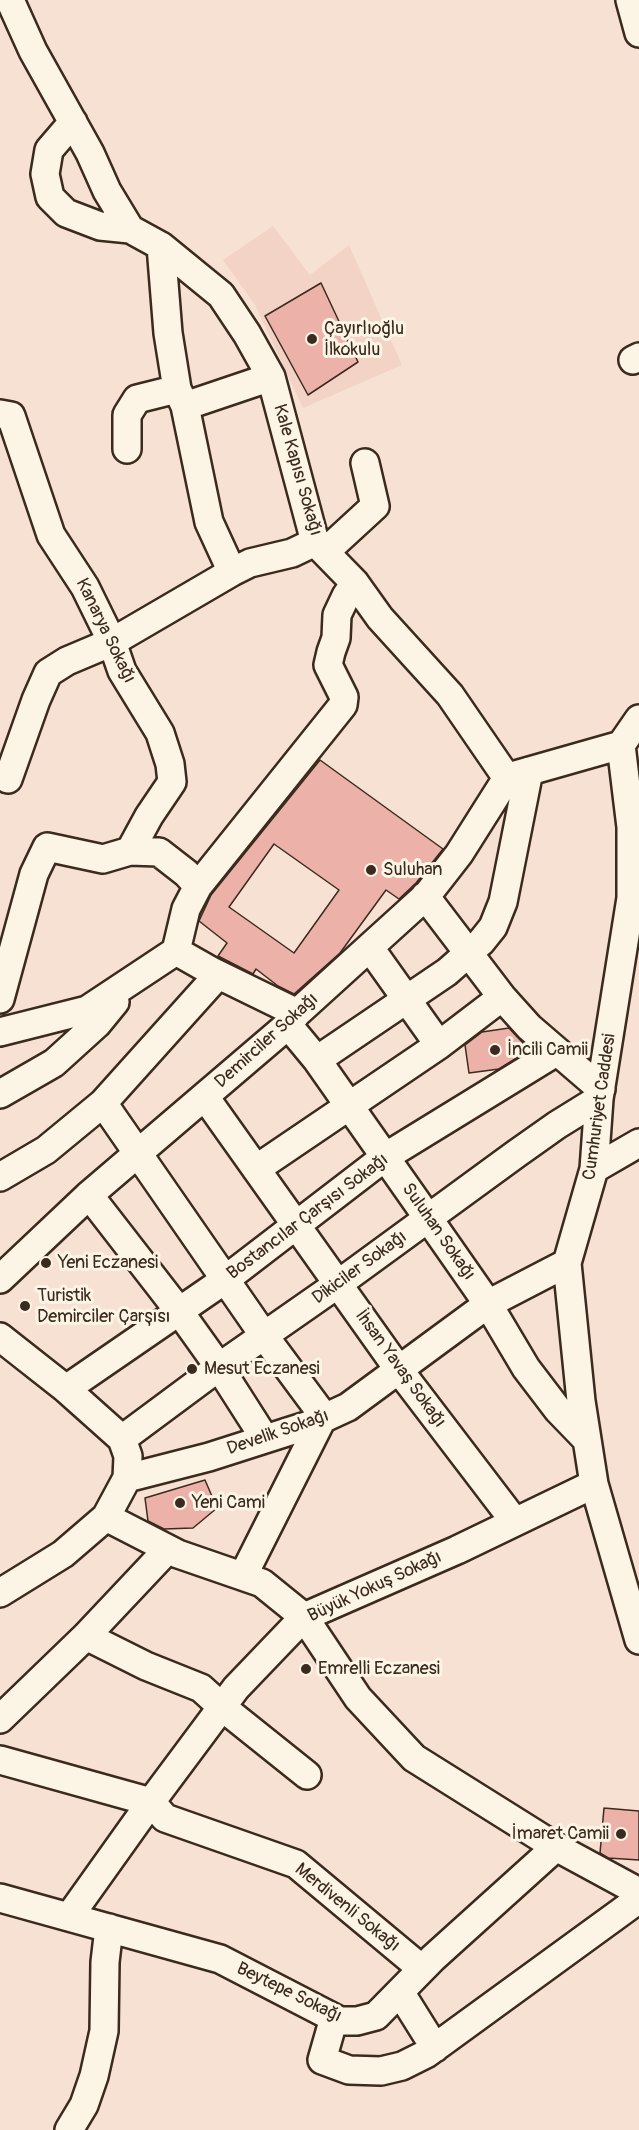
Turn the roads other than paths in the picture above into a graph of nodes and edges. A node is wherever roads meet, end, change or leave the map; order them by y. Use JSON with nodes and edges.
{"nodes":[{"id":1,"x":10,"y":0,"type":"edge"},
{"id":2,"x":630,"y":0,"type":"edge"},
{"id":3,"x":639,"y":33,"type":"edge"},
{"id":4,"x":73,"y":122,"type":"junction"},
{"id":5,"x":130,"y":229,"type":"junction"},
{"id":6,"x":160,"y":246,"type":"junction"},
{"id":7,"x":271,"y":377,"type":"junction"},
{"id":8,"x":181,"y":397,"type":"junction"},
{"id":9,"x":0,"y":414,"type":"edge"},
{"id":10,"x":127,"y":449,"type":"dead end"},
{"id":11,"x":365,"y":464,"type":"dead end"},
{"id":12,"x":320,"y":547,"type":"junction"},
{"id":13,"x":231,"y":572,"type":"junction"},
{"id":14,"x":355,"y":583,"type":"junction"},
{"id":15,"x":112,"y":642,"type":"junction"},
{"id":16,"x":639,"y":719,"type":"edge"},
{"id":17,"x":621,"y":745,"type":"junction"},
{"id":18,"x":518,"y":775,"type":"junction"},
{"id":19,"x":8,"y":779,"type":"dead end"},
{"id":20,"x":130,"y":851,"type":"junction"},
{"id":21,"x":198,"y":886,"type":"junction"},
{"id":22,"x":425,"y":896,"type":"junction"},
{"id":23,"x":370,"y":948,"type":"junction"},
{"id":24,"x":176,"y":951,"type":"junction"},
{"id":25,"x":468,"y":953,"type":"junction"},
{"id":26,"x":218,"y":975,"type":"junction"},
{"id":27,"x":138,"y":976,"type":"junction"},
{"id":28,"x":502,"y":997,"type":"junction"},
{"id":29,"x":0,"y":999,"type":"edge"},
{"id":30,"x":406,"y":1000,"type":"junction"},
{"id":31,"x":292,"y":1019,"type":"junction"},
{"id":32,"x":0,"y":1032,"type":"edge"},
{"id":33,"x":439,"y":1045,"type":"junction"},
{"id":34,"x":556,"y":1052,"type":"junction"},
{"id":35,"x":317,"y":1060,"type":"junction"},
{"id":36,"x":0,"y":1094,"type":"edge"},
{"id":37,"x":600,"y":1094,"type":"junction"},
{"id":38,"x":205,"y":1097,"type":"junction"},
{"id":39,"x":103,"y":1103,"type":"junction"},
{"id":40,"x":349,"y":1105,"type":"junction"},
{"id":41,"x":639,"y":1143,"type":"edge"},
{"id":42,"x":138,"y":1152,"type":"junction"},
{"id":43,"x":386,"y":1157,"type":"junction"},
{"id":44,"x":256,"y":1169,"type":"junction"},
{"id":45,"x":594,"y":1169,"type":"junction"},
{"id":46,"x":0,"y":1177,"type":"edge"},
{"id":47,"x":89,"y":1195,"type":"junction"},
{"id":48,"x":428,"y":1218,"type":"junction"},
{"id":49,"x":296,"y":1225,"type":"junction"},
{"id":50,"x":567,"y":1263,"type":"junction"},
{"id":51,"x":0,"y":1279,"type":"edge"},
{"id":52,"x":226,"y":1279,"type":"junction"},
{"id":53,"x":338,"y":1284,"type":"junction"},
{"id":54,"x":488,"y":1304,"type":"junction"},
{"id":55,"x":179,"y":1311,"type":"junction"},
{"id":56,"x":265,"y":1337,"type":"junction"},
{"id":57,"x":0,"y":1338,"type":"edge"},
{"id":58,"x":219,"y":1367,"type":"junction"},
{"id":59,"x":399,"y":1370,"type":"junction"},
{"id":60,"x":66,"y":1389,"type":"junction"},
{"id":61,"x":324,"y":1418,"type":"junction"},
{"id":62,"x":122,"y":1439,"type":"junction"},
{"id":63,"x":265,"y":1439,"type":"junction"},
{"id":64,"x":587,"y":1440,"type":"junction"},
{"id":65,"x":127,"y":1478,"type":"junction"},
{"id":66,"x":594,"y":1484,"type":"junction"},
{"id":67,"x":106,"y":1517,"type":"junction"},
{"id":68,"x":515,"y":1522,"type":"junction"},
{"id":69,"x":168,"y":1549,"type":"junction"},
{"id":70,"x":243,"y":1576,"type":"junction"},
{"id":71,"x":0,"y":1593,"type":"edge"},
{"id":72,"x":304,"y":1617,"type":"junction"},
{"id":73,"x":86,"y":1636,"type":"junction"},
{"id":74,"x":639,"y":1640,"type":"edge"},
{"id":75,"x":222,"y":1707,"type":"junction"},
{"id":76,"x":0,"y":1719,"type":"edge"},
{"id":77,"x":0,"y":1760,"type":"edge"},
{"id":78,"x":307,"y":1775,"type":"dead end"},
{"id":79,"x":151,"y":1802,"type":"junction"},
{"id":80,"x":556,"y":1847,"type":"junction"},
{"id":81,"x":639,"y":1892,"type":"edge"},
{"id":82,"x":0,"y":1898,"type":"edge"},
{"id":83,"x":639,"y":1899,"type":"edge"},
{"id":84,"x":69,"y":1917,"type":"junction"},
{"id":85,"x":109,"y":1928,"type":"junction"},
{"id":86,"x":422,"y":1969,"type":"junction"},
{"id":87,"x":400,"y":1992,"type":"junction"},
{"id":88,"x":334,"y":2018,"type":"junction"},
{"id":89,"x":435,"y":2048,"type":"junction"},
{"id":90,"x":69,"y":2130,"type":"edge"}],
"edges":[{"from":1,"to":4,"type":"street"},
{"from":2,"to":3,"type":"street"},
{"from":4,"to":5,"type":"street"},
{"from":4,"to":5,"type":"street"},
{"from":5,"to":6,"type":"street","name":"Kale Kapısı Sokağı"},
{"from":6,"to":7,"type":"street","name":"Kale Kapısı Sokağı"},
{"from":6,"to":8,"type":"street"},
{"from":7,"to":8,"type":"street"},
{"from":7,"to":12,"type":"street","name":"Kale Kapısı Sokağı"},
{"from":8,"to":10,"type":"street"},
{"from":8,"to":13,"type":"street"},
{"from":9,"to":15,"type":"street","name":"Kanarya Sokağı"},
{"from":11,"to":12,"type":"street"},
{"from":12,"to":13,"type":"street"},
{"from":12,"to":14,"type":"street","name":"Kale Kapısı Sokağı"},
{"from":13,"to":15,"type":"street"},
{"from":14,"to":18,"type":"street","name":"Kale Kapısı Sokağı"},
{"from":14,"to":21,"type":"street"},
{"from":15,"to":19,"type":"street"},
{"from":15,"to":20,"type":"street","name":"Kanarya Sokağı"},
{"from":16,"to":17,"type":"street"},
{"from":17,"to":18,"type":"street"},
{"from":17,"to":37,"type":"street","name":"Cumhuriyet Caddesi"},
{"from":18,"to":22,"type":"street","name":"Demirciler Sokağı"},
{"from":18,"to":25,"type":"street"},
{"from":20,"to":21,"type":"street"},
{"from":20,"to":29,"type":"street"},
{"from":21,"to":24,"type":"street"},
{"from":22,"to":23,"type":"street","name":"Demirciler Sokağı"},
{"from":22,"to":25,"type":"street"},
{"from":23,"to":30,"type":"street"},
{"from":23,"to":31,"type":"street","name":"Demirciler Sokağı"},
{"from":24,"to":26,"type":"street"},
{"from":24,"to":27,"type":"street"},
{"from":25,"to":28,"type":"street"},
{"from":25,"to":30,"type":"street"},
{"from":26,"to":31,"type":"street"},
{"from":26,"to":39,"type":"street"},
{"from":27,"to":32,"type":"street"},
{"from":27,"to":36,"type":"street"},
{"from":28,"to":33,"type":"street"},
{"from":28,"to":34,"type":"street"},
{"from":30,"to":33,"type":"street"},
{"from":30,"to":35,"type":"street"},
{"from":31,"to":35,"type":"street","name":"Suluhan Sokağı"},
{"from":31,"to":38,"type":"street","name":"Demirciler Sokağı"},
{"from":33,"to":40,"type":"street"},
{"from":34,"to":37,"type":"street"},
{"from":34,"to":43,"type":"street","name":"Bostancılar Çarşısı Sokağı"},
{"from":35,"to":40,"type":"street","name":"Suluhan Sokağı"},
{"from":37,"to":45,"type":"street","name":"Cumhuriyet Caddesi"},
{"from":37,"to":48,"type":"street","name":"Dikiciler Sokağı"},
{"from":38,"to":42,"type":"street","name":"Demirciler Sokağı"},
{"from":38,"to":44,"type":"street","name":"İhsan Yavaş Sokağı"},
{"from":39,"to":42,"type":"street"},
{"from":39,"to":46,"type":"street"},
{"from":40,"to":43,"type":"street","name":"Suluhan Sokağı"},
{"from":40,"to":44,"type":"street"},
{"from":41,"to":45,"type":"street"},
{"from":42,"to":47,"type":"street","name":"Demirciler Sokağı"},
{"from":42,"to":52,"type":"street"},
{"from":43,"to":48,"type":"street","name":"Suluhan Sokağı"},
{"from":43,"to":49,"type":"street","name":"Bostancılar Çarşısı Sokağı"},
{"from":44,"to":49,"type":"street","name":"İhsan Yavaş Sokağı"},
{"from":45,"to":50,"type":"street","name":"Cumhuriyet Caddesi"},
{"from":47,"to":51,"type":"street","name":"Demirciler Sokağı"},
{"from":47,"to":55,"type":"street"},
{"from":48,"to":53,"type":"street","name":"Dikiciler Sokağı"},
{"from":48,"to":54,"type":"street","name":"Suluhan Sokağı"},
{"from":49,"to":52,"type":"street","name":"Bostancılar Çarşısı Sokağı"},
{"from":49,"to":53,"type":"street","name":"İhsan Yavaş Sokağı"},
{"from":50,"to":54,"type":"street","name":"Develik Sokağı"},
{"from":50,"to":64,"type":"street","name":"Cumhuriyet Caddesi"},
{"from":52,"to":55,"type":"street","name":"Bostancılar Çarşısı Sokağı"},
{"from":52,"to":56,"type":"street"},
{"from":53,"to":56,"type":"street","name":"Dikiciler Sokağı"},
{"from":53,"to":59,"type":"street","name":"İhsan Yavaş Sokağı"},
{"from":54,"to":59,"type":"street","name":"Develik Sokağı"},
{"from":54,"to":64,"type":"street","name":"Suluhan Sokağı"},
{"from":55,"to":58,"type":"street"},
{"from":55,"to":60,"type":"street","name":"Bostancılar Çarşısı Sokağı"},
{"from":56,"to":58,"type":"street","name":"Dikiciler Sokağı"},
{"from":56,"to":61,"type":"street"},
{"from":57,"to":60,"type":"street"},
{"from":58,"to":62,"type":"street","name":"Dikiciler Sokağı"},
{"from":58,"to":63,"type":"street"},
{"from":59,"to":61,"type":"street","name":"Develik Sokağı"},
{"from":59,"to":68,"type":"street","name":"İhsan Yavaş Sokağı"},
{"from":60,"to":62,"type":"street"},
{"from":61,"to":63,"type":"street","name":"Develik Sokağı"},
{"from":61,"to":70,"type":"street"},
{"from":62,"to":65,"type":"street"},
{"from":63,"to":65,"type":"street","name":"Develik Sokağı"},
{"from":64,"to":66,"type":"street","name":"Cumhuriyet Caddesi"},
{"from":65,"to":67,"type":"street"},
{"from":66,"to":68,"type":"street","name":"Büyük Yokuş Sokağı"},
{"from":66,"to":74,"type":"street","name":"Cumhuriyet Caddesi"},
{"from":67,"to":69,"type":"street"},
{"from":67,"to":71,"type":"street"},
{"from":68,"to":72,"type":"street","name":"Büyük Yokuş Sokağı"},
{"from":69,"to":70,"type":"street"},
{"from":69,"to":73,"type":"street"},
{"from":70,"to":72,"type":"street"},
{"from":72,"to":75,"type":"street","name":"Büyük Yokuş Sokağı"},
{"from":72,"to":80,"type":"street"},
{"from":73,"to":75,"type":"street"},
{"from":73,"to":76,"type":"street"},
{"from":75,"to":78,"type":"street"},
{"from":75,"to":79,"type":"street","name":"Büyük Yokuş Sokağı"},
{"from":77,"to":79,"type":"street","name":"Merdivenli Sokağı"},
{"from":79,"to":84,"type":"street","name":"Büyük Yokuş Sokağı"},
{"from":79,"to":86,"type":"street","name":"Merdivenli Sokağı"},
{"from":80,"to":81,"type":"street"},
{"from":80,"to":86,"type":"street","name":"Beytepe Sokağı"},
{"from":82,"to":84,"type":"street","name":"Beytepe Sokağı"},
{"from":83,"to":89,"type":"street"},
{"from":84,"to":85,"type":"street","name":"Beytepe Sokağı"},
{"from":85,"to":88,"type":"street","name":"Beytepe Sokağı"},
{"from":85,"to":90,"type":"street"},
{"from":86,"to":87,"type":"street","name":"Beytepe Sokağı"},
{"from":87,"to":88,"type":"street","name":"Beytepe Sokağı"},
{"from":87,"to":89,"type":"street"},
{"from":88,"to":89,"type":"street"}]}
